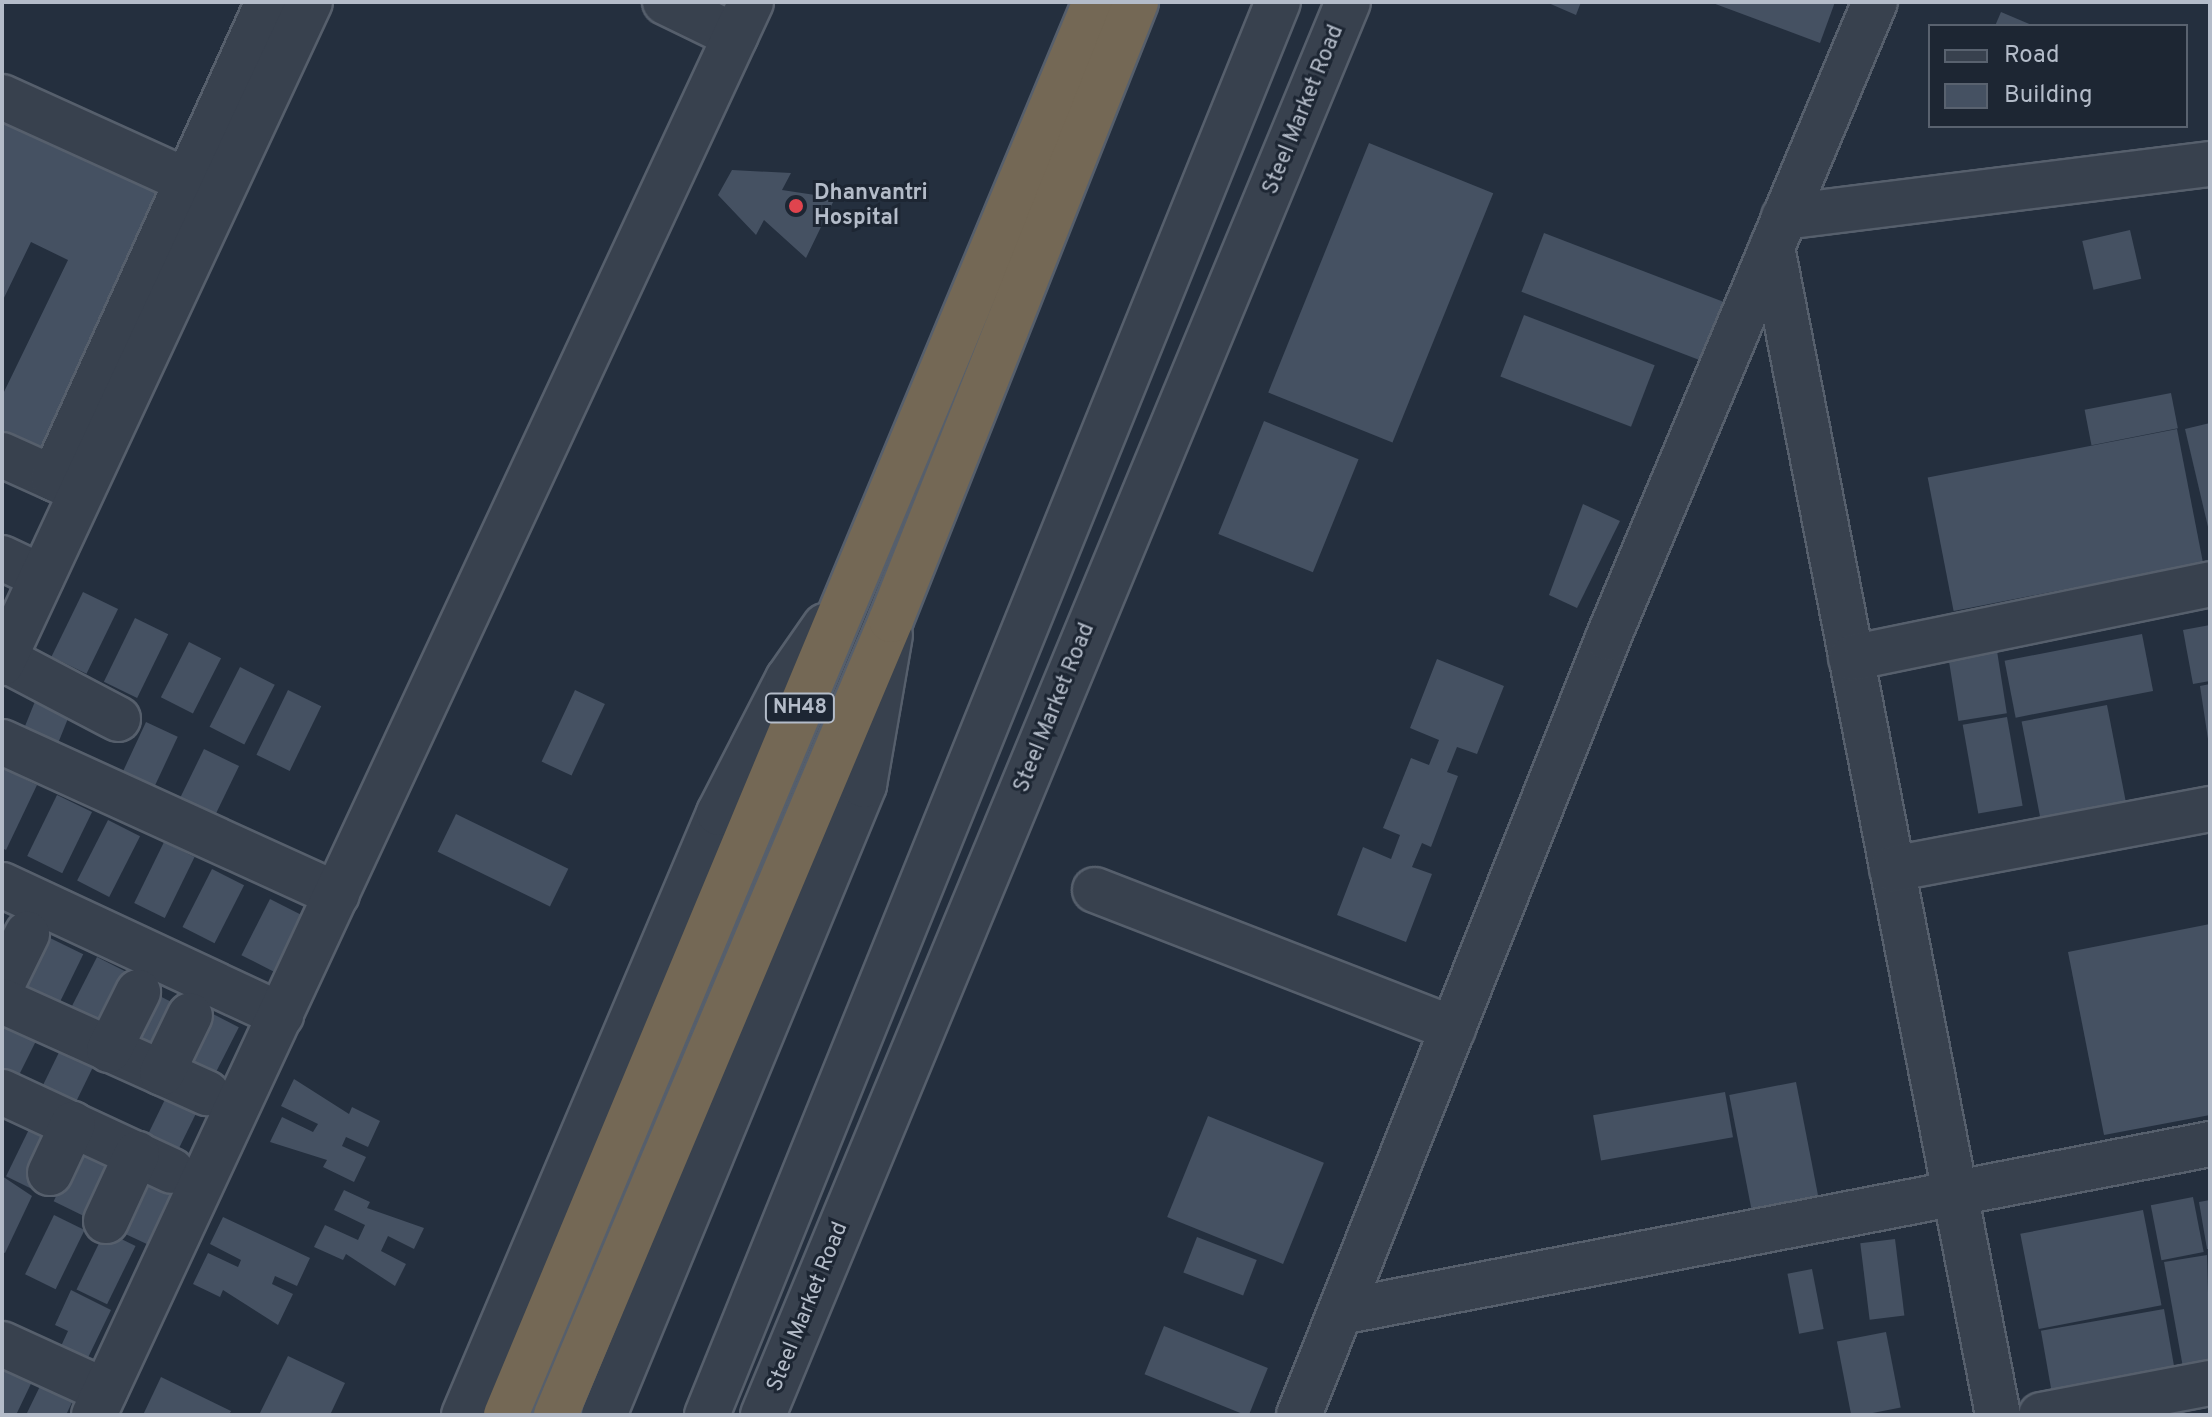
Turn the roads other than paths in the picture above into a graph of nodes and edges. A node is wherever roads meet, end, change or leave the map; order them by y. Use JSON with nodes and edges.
{"nodes":[{"id":1,"x":268,"y":2,"type":"edge"},
{"id":2,"x":310,"y":2,"type":"edge"},
{"id":3,"x":665,"y":2,"type":"edge"},
{"id":4,"x":1095,"y":2,"type":"edge"},
{"id":5,"x":1136,"y":2,"type":"edge"},
{"id":6,"x":1278,"y":2,"type":"edge"},
{"id":7,"x":1348,"y":2,"type":"edge"},
{"id":8,"x":1875,"y":2,"type":"edge"},
{"id":9,"x":743,"y":19,"type":"edge"},
{"id":10,"x":2,"y":97,"type":"edge"},
{"id":11,"x":2210,"y":164,"type":"edge"},
{"id":12,"x":202,"y":188,"type":"junction"},
{"id":13,"x":1778,"y":232,"type":"junction"},
{"id":14,"x":2,"y":455,"type":"edge"},
{"id":15,"x":68,"y":484,"type":"junction"},
{"id":16,"x":2,"y":558,"type":"edge"},
{"id":17,"x":42,"y":577,"type":"junction"},
{"id":18,"x":2210,"y":584,"type":"edge"},
{"id":19,"x":849,"y":591,"type":"junction"},
{"id":20,"x":891,"y":620,"type":"junction"},
{"id":21,"x":1851,"y":658,"type":"junction"},
{"id":22,"x":3,"y":660,"type":"edge"},
{"id":23,"x":118,"y":719,"type":"dead end"},
{"id":24,"x":2,"y":742,"type":"edge"},
{"id":25,"x":2210,"y":809,"type":"edge"},
{"id":26,"x":940,"y":838,"type":"junction"},
{"id":27,"x":993,"y":858,"type":"junction"},
{"id":28,"x":1892,"y":869,"type":"junction"},
{"id":29,"x":2,"y":885,"type":"edge"},
{"id":30,"x":1095,"y":890,"type":"dead end"},
{"id":31,"x":337,"y":895,"type":"junction"},
{"id":32,"x":27,"y":934,"type":"dead end"},
{"id":33,"x":2,"y":985,"type":"edge"},
{"id":34,"x":138,"y":992,"type":"dead end"},
{"id":35,"x":2,"y":1001,"type":"edge"},
{"id":36,"x":190,"y":1015,"type":"dead end"},
{"id":37,"x":281,"y":1015,"type":"junction"},
{"id":38,"x":1453,"y":1029,"type":"junction"},
{"id":39,"x":109,"y":1050,"type":"junction"},
{"id":40,"x":162,"y":1073,"type":"junction"},
{"id":41,"x":2,"y":1092,"type":"edge"},
{"id":42,"x":207,"y":1093,"type":"dead end"},
{"id":43,"x":73,"y":1124,"type":"junction"},
{"id":44,"x":2210,"y":1144,"type":"edge"},
{"id":45,"x":50,"y":1173,"type":"dead end"},
{"id":46,"x":1955,"y":1191,"type":"junction"},
{"id":47,"x":106,"y":1221,"type":"dead end"},
{"id":48,"x":1341,"y":1312,"type":"junction"},
{"id":49,"x":2,"y":1344,"type":"edge"},
{"id":50,"x":2210,"y":1383,"type":"edge"},
{"id":51,"x":100,"y":1403,"type":"edge"},
{"id":52,"x":464,"y":1415,"type":"edge"},
{"id":53,"x":506,"y":1415,"type":"edge"},
{"id":54,"x":556,"y":1415,"type":"edge"},
{"id":55,"x":604,"y":1415,"type":"edge"},
{"id":56,"x":707,"y":1415,"type":"edge"},
{"id":57,"x":763,"y":1415,"type":"edge"},
{"id":58,"x":1299,"y":1415,"type":"edge"},
{"id":59,"x":1998,"y":1415,"type":"edge"},
{"id":60,"x":2041,"y":1415,"type":"edge"}],
"edges":[{"from":1,"to":12,"type":"street"},
{"from":2,"to":12,"type":"street"},
{"from":3,"to":9,"type":"street"},
{"from":4,"to":19,"type":"highway","number":"NH48"},
{"from":5,"to":20,"type":"highway","number":"NH48"},
{"from":6,"to":26,"type":"street"},
{"from":7,"to":27,"type":"street","name":"Steel Market Road"},
{"from":8,"to":13,"type":"street"},
{"from":9,"to":31,"type":"street"},
{"from":10,"to":12,"type":"street"},
{"from":11,"to":13,"type":"street"},
{"from":12,"to":15,"type":"street"},
{"from":13,"to":21,"type":"street"},
{"from":13,"to":38,"type":"street"},
{"from":14,"to":15,"type":"street"},
{"from":15,"to":17,"type":"street"},
{"from":16,"to":17,"type":"street"},
{"from":17,"to":22,"type":"street"},
{"from":18,"to":21,"type":"street"},
{"from":19,"to":52,"type":"street"},
{"from":19,"to":53,"type":"highway","number":"NH48"},
{"from":20,"to":54,"type":"highway","number":"NH48"},
{"from":20,"to":55,"type":"street"},
{"from":21,"to":28,"type":"street"},
{"from":22,"to":23,"type":"street"},
{"from":24,"to":31,"type":"street"},
{"from":25,"to":28,"type":"street"},
{"from":26,"to":27,"type":"street"},
{"from":26,"to":56,"type":"street"},
{"from":27,"to":57,"type":"street","name":"Steel Market Road"},
{"from":28,"to":46,"type":"street"},
{"from":29,"to":37,"type":"street"},
{"from":30,"to":38,"type":"street"},
{"from":31,"to":37,"type":"street"},
{"from":32,"to":33,"type":"street"},
{"from":34,"to":39,"type":"street"},
{"from":35,"to":39,"type":"street"},
{"from":36,"to":40,"type":"street"},
{"from":37,"to":51,"type":"street"},
{"from":38,"to":48,"type":"street"},
{"from":39,"to":40,"type":"street"},
{"from":40,"to":42,"type":"street"},
{"from":41,"to":43,"type":"street"},
{"from":43,"to":45,"type":"street"},
{"from":43,"to":47,"type":"street"},
{"from":44,"to":46,"type":"street"},
{"from":46,"to":48,"type":"street"},
{"from":46,"to":59,"type":"street"},
{"from":48,"to":58,"type":"street"},
{"from":49,"to":51,"type":"street"},
{"from":50,"to":60,"type":"street"}]}
